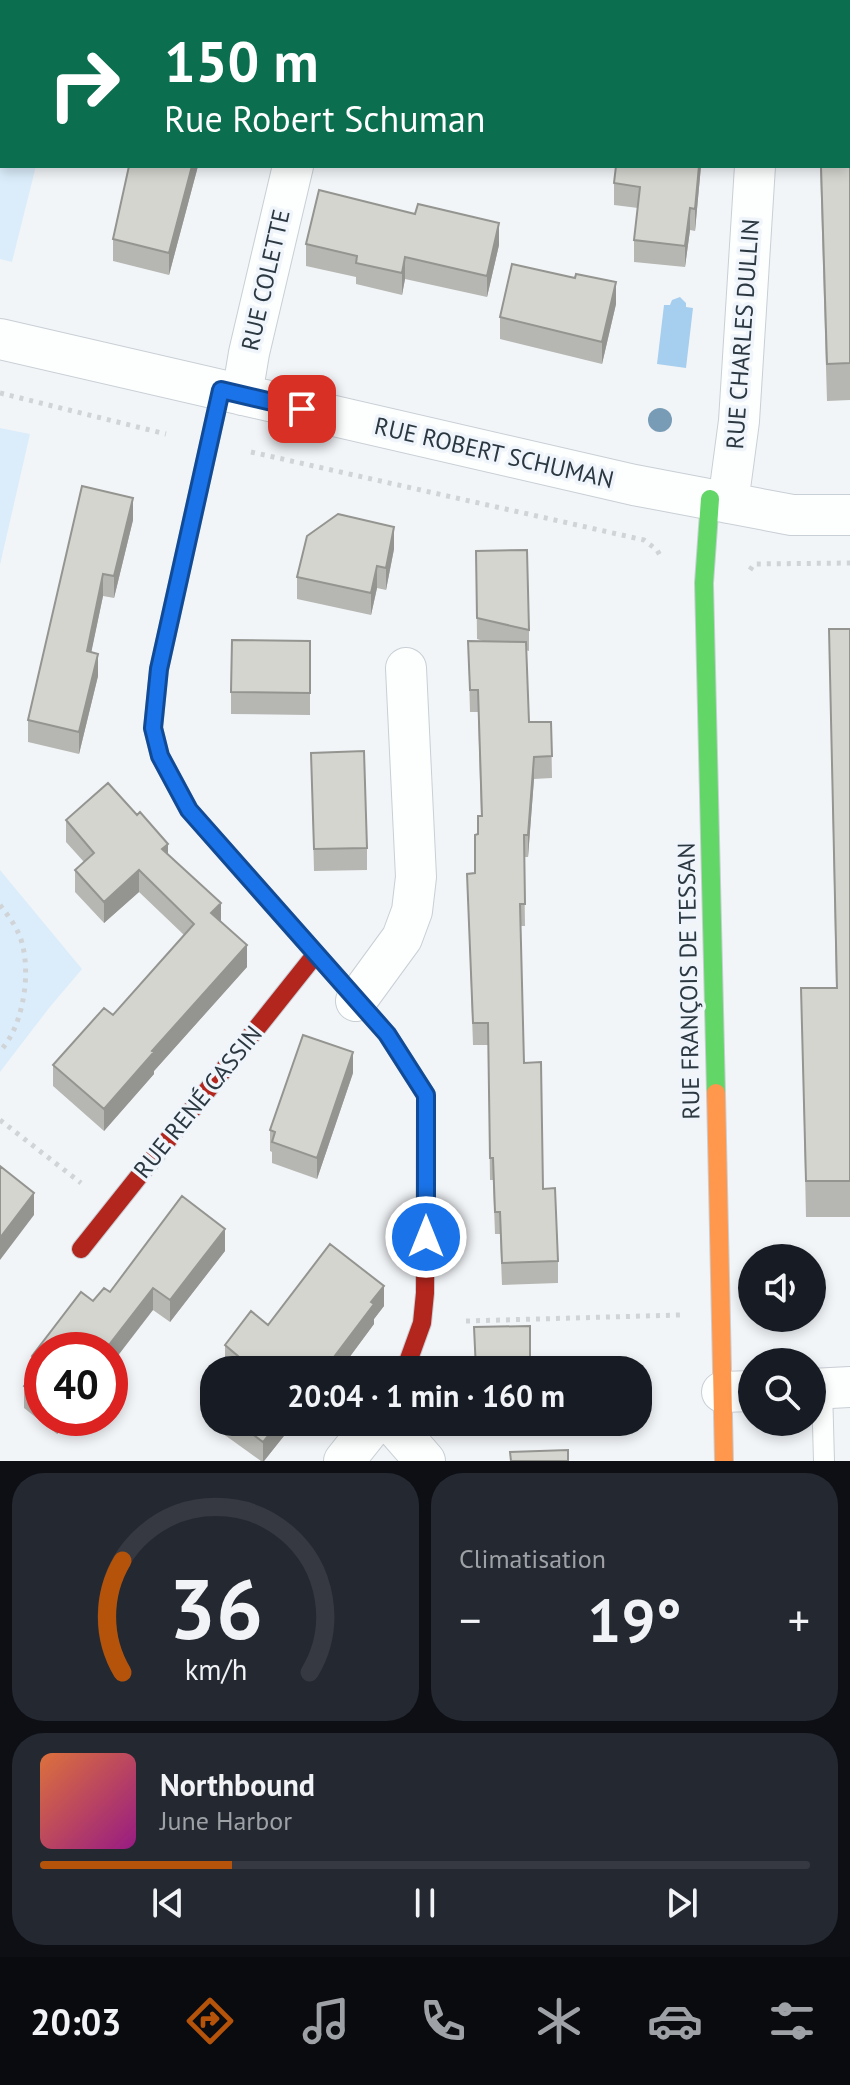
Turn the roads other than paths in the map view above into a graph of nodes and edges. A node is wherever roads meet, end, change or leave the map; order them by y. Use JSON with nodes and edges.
{"nodes":[{"id":1,"x":293,"y":168,"type":"edge"},
{"id":2,"x":755,"y":168,"type":"edge"},
{"id":3,"x":0,"y":339,"type":"edge"},
{"id":4,"x":231,"y":393,"type":"junction"},
{"id":5,"x":719,"y":501,"type":"junction"},
{"id":6,"x":850,"y":515,"type":"edge"},
{"id":7,"x":406,"y":668,"type":"dead end"},
{"id":8,"x":315,"y":955,"type":"junction"},
{"id":9,"x":356,"y":1001,"type":"junction"},
{"id":10,"x":81,"y":1249,"type":"dead end"},
{"id":11,"x":410,"y":1356,"type":"edge"},
{"id":12,"x":828,"y":1388,"type":"edge"},
{"id":13,"x":737,"y":1391,"type":"edge"},
{"id":14,"x":364,"y":1436,"type":"edge"},
{"id":15,"x":403,"y":1436,"type":"edge"},
{"id":16,"x":344,"y":1461,"type":"edge"},
{"id":17,"x":425,"y":1461,"type":"edge"},
{"id":18,"x":724,"y":1461,"type":"edge"},
{"id":19,"x":824,"y":1461,"type":"edge"}],
"edges":[{"from":1,"to":4,"type":"street","name":"RUE COLETTE"},
{"from":2,"to":5,"type":"street","name":"RUE CHARLES DULLIN"},
{"from":3,"to":4,"type":"street","name":"RUE ROBERT SCHUMAN"},
{"from":4,"to":5,"type":"street","name":"RUE ROBERT SCHUMAN"},
{"from":4,"to":8,"type":"street"},
{"from":5,"to":6,"type":"street","name":"RUE ROBERT SCHUMAN"},
{"from":5,"to":13,"type":"street","name":"RUE FRANÇOIS DE TESSAN"},
{"from":7,"to":9,"type":"street"},
{"from":8,"to":9,"type":"street"},
{"from":8,"to":10,"type":"street","name":"RUE RENÉ CASSIN"},
{"from":9,"to":11,"type":"street"},
{"from":12,"to":19,"type":"lane"},
{"from":13,"to":18,"type":"street","name":"RUE FRANÇOIS DE TESSAN"},
{"from":14,"to":16,"type":"street"},
{"from":15,"to":17,"type":"street"}]}
